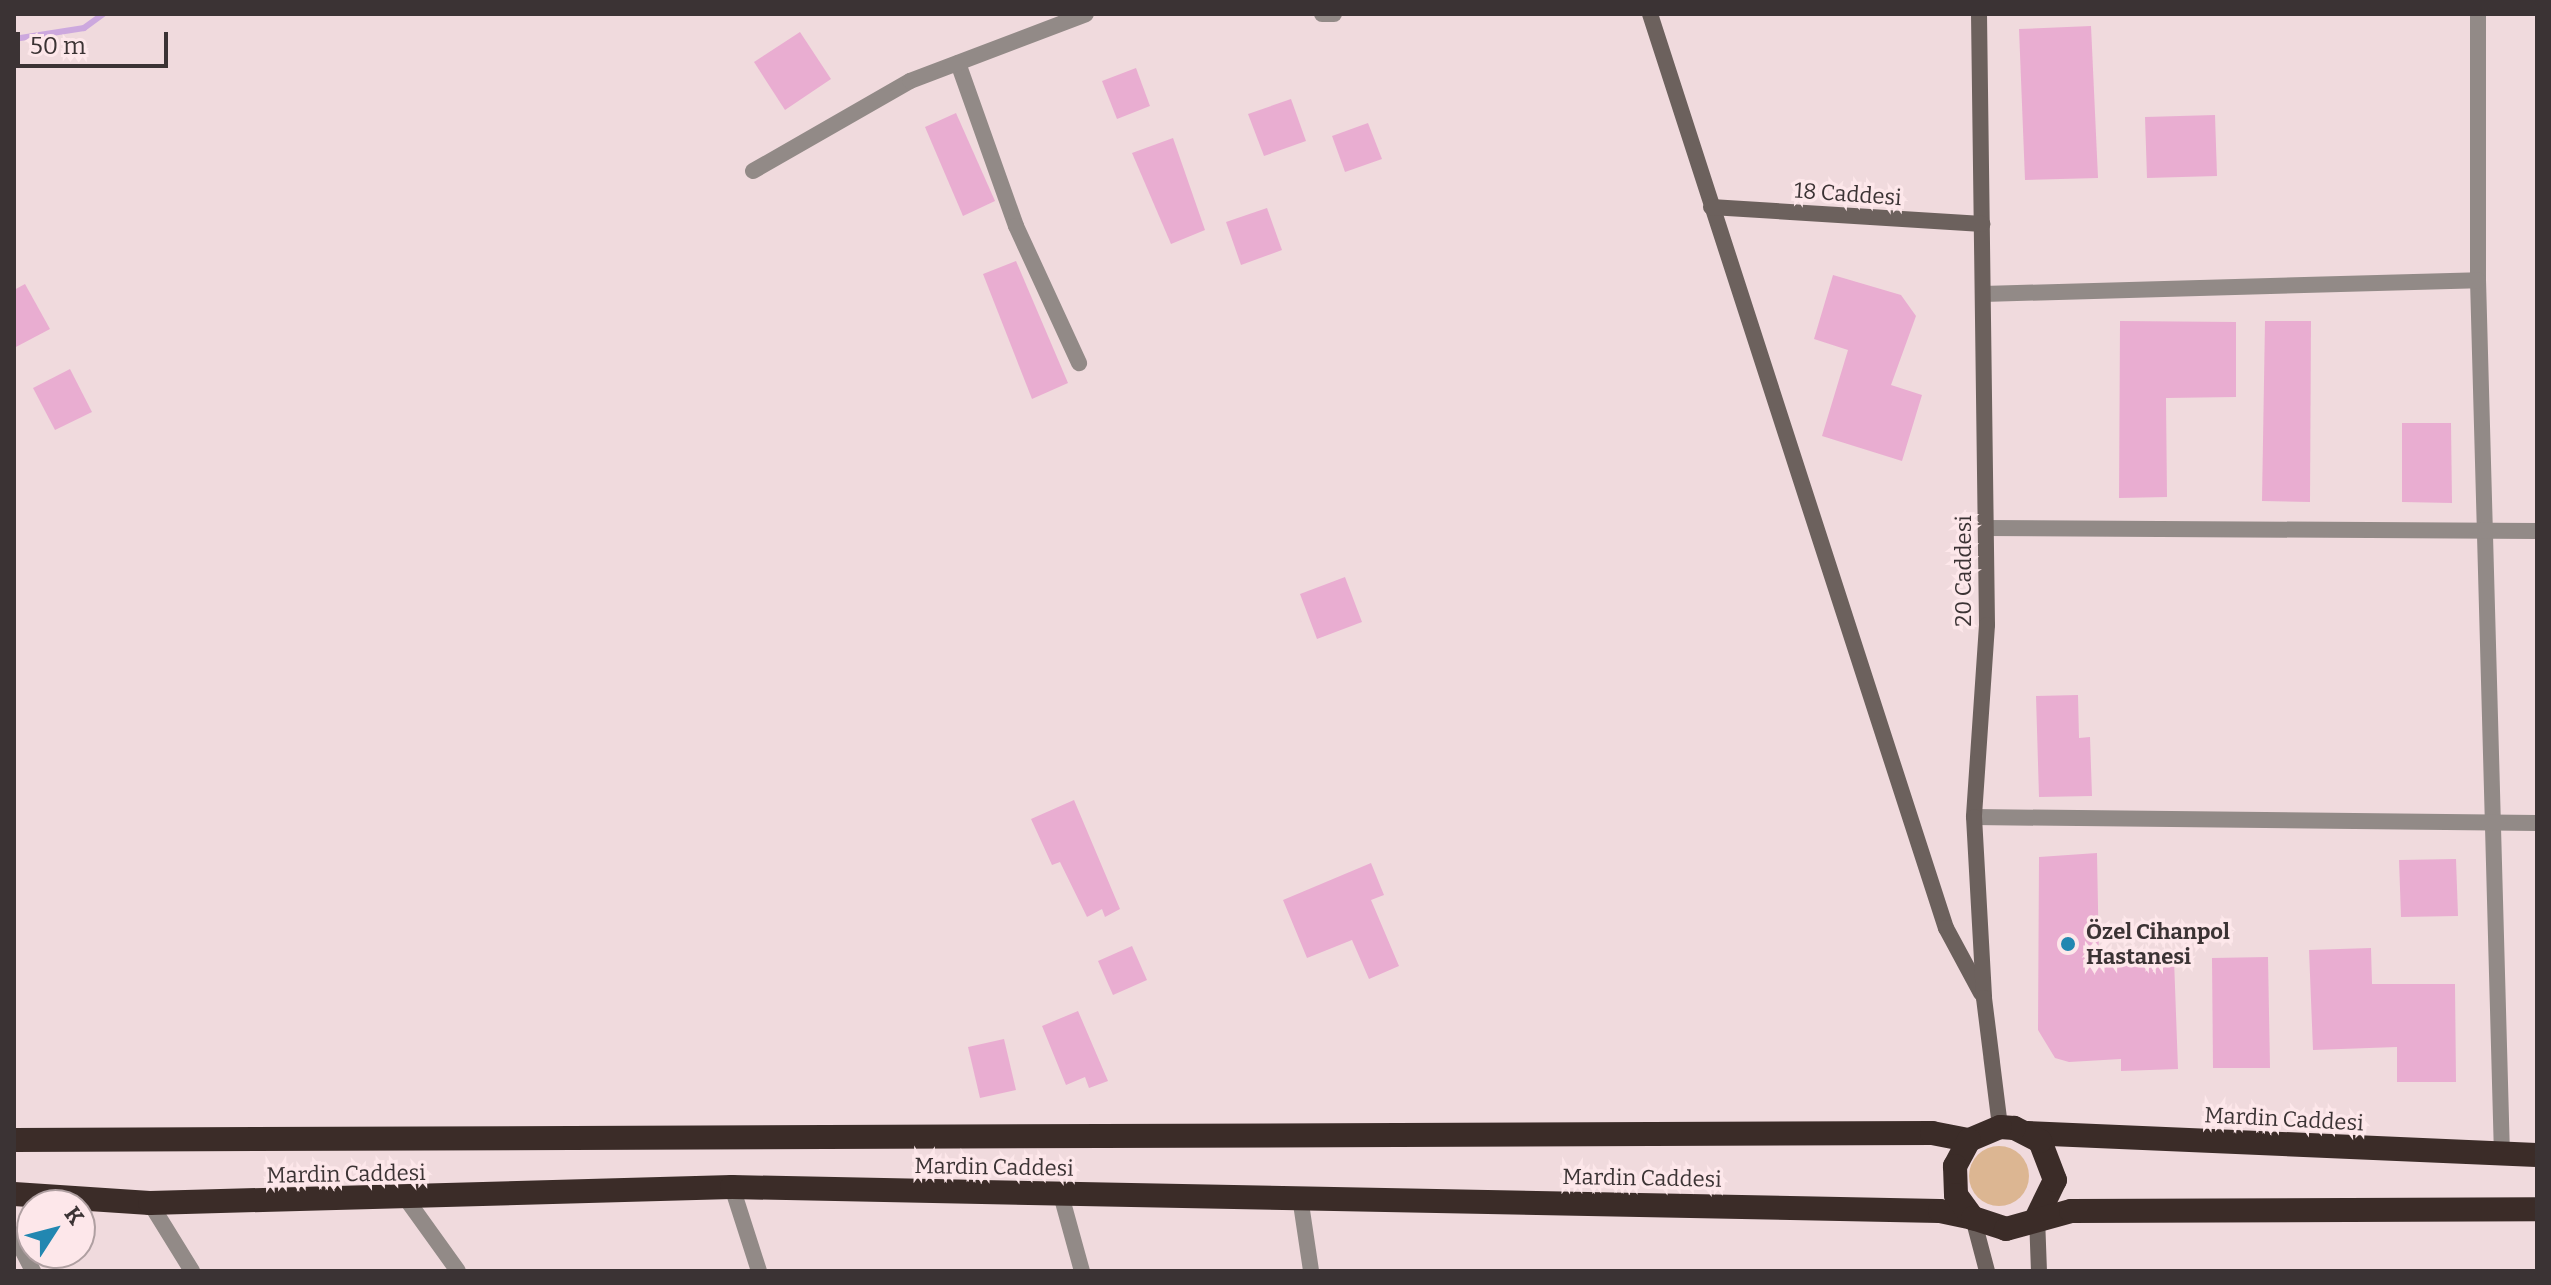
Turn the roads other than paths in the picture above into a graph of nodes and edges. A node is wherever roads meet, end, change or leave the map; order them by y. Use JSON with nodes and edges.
{"nodes":[{"id":1,"x":1086,"y":14,"type":"edge"},
{"id":2,"x":1322,"y":14,"type":"edge"},
{"id":3,"x":1334,"y":14,"type":"edge"},
{"id":4,"x":1650,"y":14,"type":"edge"},
{"id":5,"x":1979,"y":14,"type":"edge"},
{"id":6,"x":2478,"y":14,"type":"edge"},
{"id":7,"x":958,"y":63,"type":"junction"},
{"id":8,"x":753,"y":171,"type":"dead end"},
{"id":9,"x":1711,"y":207,"type":"junction"},
{"id":10,"x":1982,"y":224,"type":"junction"},
{"id":11,"x":2478,"y":280,"type":"junction"},
{"id":12,"x":1983,"y":294,"type":"junction"},
{"id":13,"x":1079,"y":363,"type":"dead end"},
{"id":14,"x":1986,"y":528,"type":"junction"},
{"id":15,"x":2487,"y":531,"type":"junction"},
{"id":16,"x":2537,"y":531,"type":"edge"},
{"id":17,"x":1974,"y":817,"type":"junction"},
{"id":18,"x":2494,"y":822,"type":"junction"},
{"id":19,"x":2537,"y":823,"type":"edge"},
{"id":20,"x":1984,"y":998,"type":"junction"},
{"id":21,"x":2000,"y":1127,"type":"junction"},
{"id":22,"x":2028,"y":1133,"type":"junction"},
{"id":23,"x":14,"y":1140,"type":"edge"},
{"id":24,"x":1969,"y":1140,"type":"junction"},
{"id":25,"x":2502,"y":1155,"type":"junction"},
{"id":26,"x":2537,"y":1155,"type":"edge"},
{"id":27,"x":732,"y":1187,"type":"junction"},
{"id":28,"x":14,"y":1194,"type":"edge"},
{"id":29,"x":1061,"y":1195,"type":"junction"},
{"id":30,"x":1300,"y":1197,"type":"junction"},
{"id":31,"x":407,"y":1200,"type":"junction"},
{"id":32,"x":150,"y":1203,"type":"junction"},
{"id":33,"x":2537,"y":1209,"type":"edge"},
{"id":34,"x":2037,"y":1217,"type":"junction"},
{"id":35,"x":1973,"y":1218,"type":"junction"},
{"id":36,"x":14,"y":1234,"type":"edge"},
{"id":37,"x":33,"y":1271,"type":"edge"},
{"id":38,"x":192,"y":1271,"type":"edge"},
{"id":39,"x":458,"y":1271,"type":"edge"},
{"id":40,"x":759,"y":1271,"type":"edge"},
{"id":41,"x":1082,"y":1271,"type":"edge"},
{"id":42,"x":1311,"y":1271,"type":"edge"},
{"id":43,"x":1987,"y":1271,"type":"edge"},
{"id":44,"x":2039,"y":1271,"type":"edge"}],
"edges":[{"from":1,"to":7,"type":"street"},
{"from":2,"to":3,"type":"street"},
{"from":4,"to":9,"type":"street"},
{"from":5,"to":10,"type":"street","name":"20 Caddesi"},
{"from":6,"to":11,"type":"street"},
{"from":7,"to":8,"type":"street"},
{"from":7,"to":13,"type":"street"},
{"from":9,"to":10,"type":"street","name":"18 Caddesi"},
{"from":9,"to":20,"type":"street"},
{"from":10,"to":12,"type":"street","name":"20 Caddesi"},
{"from":11,"to":12,"type":"street"},
{"from":11,"to":15,"type":"street"},
{"from":12,"to":14,"type":"street","name":"20 Caddesi"},
{"from":14,"to":15,"type":"street"},
{"from":14,"to":17,"type":"street","name":"20 Caddesi"},
{"from":15,"to":16,"type":"street"},
{"from":15,"to":18,"type":"street"},
{"from":17,"to":18,"type":"street"},
{"from":17,"to":20,"type":"street","name":"20 Caddesi"},
{"from":18,"to":19,"type":"street"},
{"from":18,"to":25,"type":"street"},
{"from":20,"to":21,"type":"street","name":"20 Caddesi"},
{"from":21,"to":22,"type":"highway","name":"Mardin Caddesi"},
{"from":21,"to":24,"type":"highway"},
{"from":22,"to":25,"type":"highway","name":"Mardin Caddesi"},
{"from":22,"to":34,"type":"highway"},
{"from":23,"to":24,"type":"highway","name":"Mardin Caddesi"},
{"from":24,"to":35,"type":"highway"},
{"from":25,"to":26,"type":"highway","name":"Mardin Caddesi"},
{"from":27,"to":29,"type":"highway","name":"Mardin Caddesi"},
{"from":27,"to":31,"type":"highway","name":"Mardin Caddesi"},
{"from":27,"to":40,"type":"street"},
{"from":28,"to":32,"type":"highway","name":"Mardin Caddesi"},
{"from":29,"to":30,"type":"highway","name":"Mardin Caddesi"},
{"from":29,"to":41,"type":"street"},
{"from":30,"to":35,"type":"highway","name":"Mardin Caddesi"},
{"from":30,"to":42,"type":"street"},
{"from":31,"to":32,"type":"highway","name":"Mardin Caddesi"},
{"from":31,"to":39,"type":"street"},
{"from":32,"to":38,"type":"street"},
{"from":33,"to":34,"type":"highway","name":"Mardin Caddesi"},
{"from":34,"to":35,"type":"highway","name":"Mardin Caddesi"},
{"from":34,"to":44,"type":"street"},
{"from":35,"to":43,"type":"street"},
{"from":36,"to":37,"type":"street"}]}
